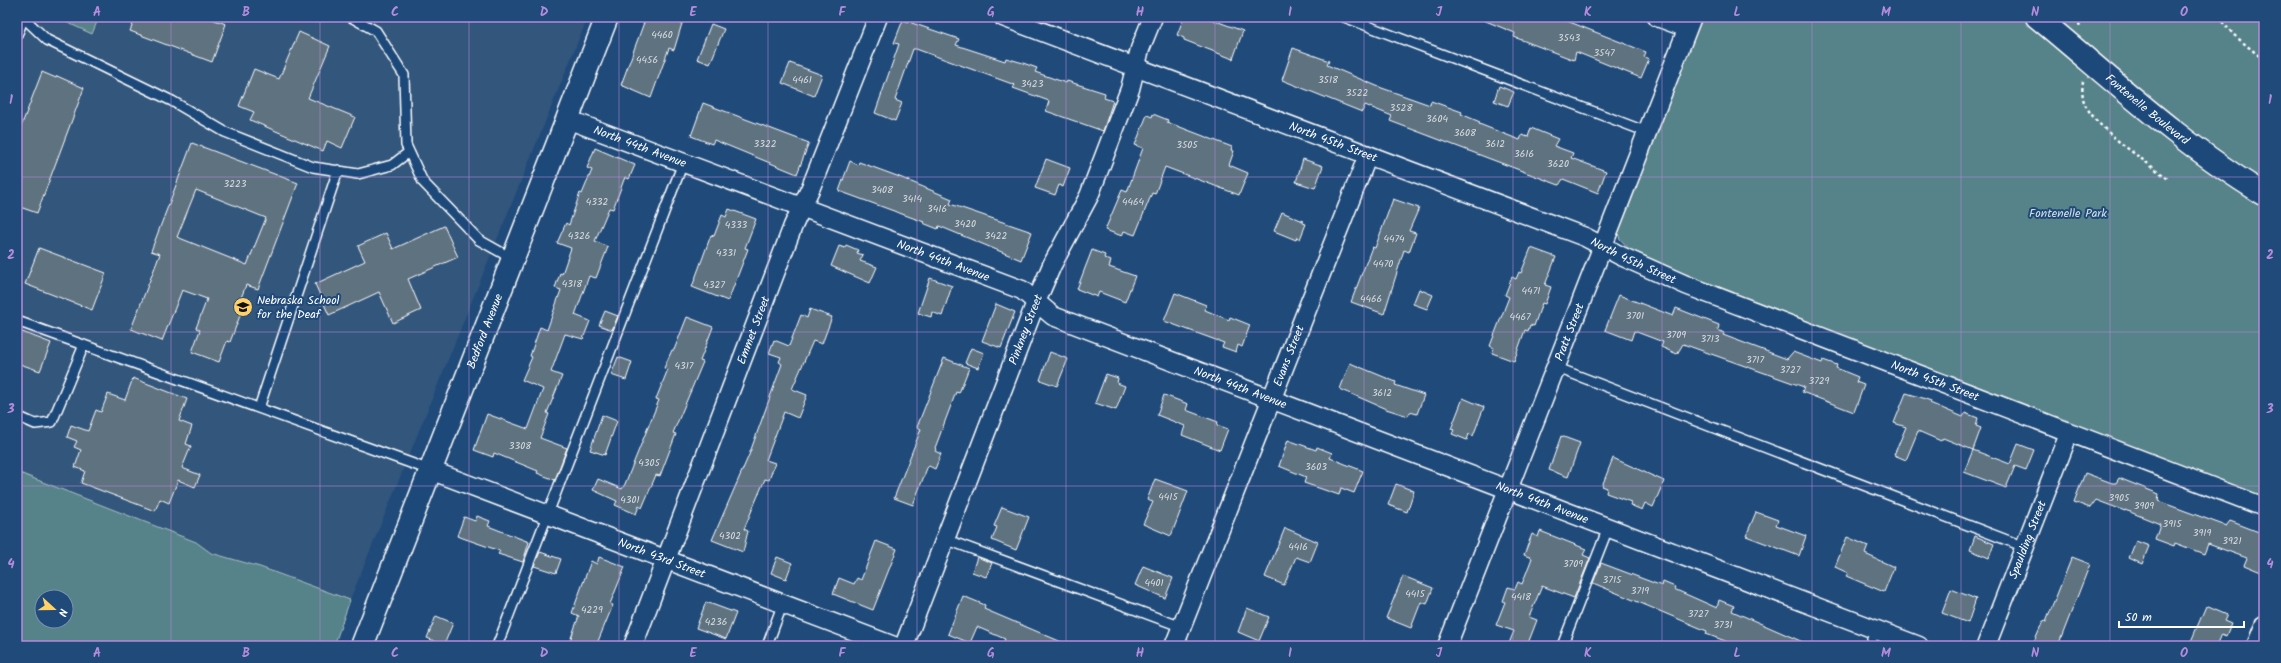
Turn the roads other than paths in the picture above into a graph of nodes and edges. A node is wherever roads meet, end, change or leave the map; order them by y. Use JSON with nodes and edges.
{"nodes":[{"id":1,"x":24,"y":17,"type":"edge"},
{"id":2,"x":351,"y":17,"type":"edge"},
{"id":3,"x":607,"y":17,"type":"edge"},
{"id":4,"x":878,"y":17,"type":"edge"},
{"id":5,"x":1003,"y":17,"type":"edge"},
{"id":6,"x":1153,"y":17,"type":"edge"},
{"id":7,"x":1344,"y":17,"type":"edge"},
{"id":8,"x":1657,"y":17,"type":"edge"},
{"id":9,"x":2037,"y":17,"type":"edge"},
{"id":10,"x":1689,"y":23,"type":"edge"},
{"id":11,"x":17,"y":35,"type":"edge"},
{"id":12,"x":1136,"y":68,"type":"junction"},
{"id":13,"x":567,"y":119,"type":"junction"},
{"id":14,"x":1647,"y":132,"type":"junction"},
{"id":15,"x":409,"y":152,"type":"junction"},
{"id":16,"x":1368,"y":155,"type":"junction"},
{"id":17,"x":683,"y":162,"type":"junction"},
{"id":18,"x":338,"y":170,"type":"junction"},
{"id":19,"x":2264,"y":194,"type":"edge"},
{"id":20,"x":802,"y":207,"type":"junction"},
{"id":21,"x":1602,"y":246,"type":"junction"},
{"id":22,"x":513,"y":259,"type":"junction"},
{"id":23,"x":1036,"y":302,"type":"junction"},
{"id":24,"x":17,"y":320,"type":"edge"},
{"id":25,"x":84,"y":345,"type":"junction"},
{"id":26,"x":1555,"y":367,"type":"junction"},
{"id":27,"x":1273,"y":399,"type":"junction"},
{"id":28,"x":259,"y":408,"type":"junction"},
{"id":29,"x":17,"y":416,"type":"edge"},
{"id":30,"x":2069,"y":433,"type":"junction"},
{"id":31,"x":430,"y":470,"type":"junction"},
{"id":32,"x":1508,"y":490,"type":"junction"},
{"id":33,"x":2264,"y":507,"type":"edge"},
{"id":34,"x":548,"y":514,"type":"junction"},
{"id":35,"x":1608,"y":528,"type":"junction"},
{"id":36,"x":946,"y":539,"type":"junction"},
{"id":37,"x":2025,"y":547,"type":"junction"},
{"id":38,"x":667,"y":559,"type":"junction"},
{"id":39,"x":783,"y":603,"type":"junction"},
{"id":40,"x":2264,"y":626,"type":"edge"},
{"id":41,"x":1182,"y":627,"type":"junction"},
{"id":42,"x":1872,"y":638,"type":"edge"},
{"id":43,"x":362,"y":646,"type":"edge"},
{"id":44,"x":497,"y":646,"type":"edge"},
{"id":45,"x":633,"y":646,"type":"edge"},
{"id":46,"x":767,"y":646,"type":"edge"},
{"id":47,"x":894,"y":646,"type":"edge"},
{"id":48,"x":904,"y":646,"type":"edge"},
{"id":49,"x":1174,"y":646,"type":"edge"},
{"id":50,"x":1447,"y":646,"type":"edge"},
{"id":51,"x":1562,"y":646,"type":"edge"},
{"id":52,"x":1919,"y":646,"type":"edge"},
{"id":53,"x":1986,"y":646,"type":"edge"},
{"id":54,"x":2256,"y":646,"type":"edge"}],
"edges":[{"from":1,"to":11,"type":"lane"},
{"from":1,"to":18,"type":"lane"},
{"from":2,"to":15,"type":"lane"},
{"from":3,"to":13,"type":"street","name":"Bedford Avenue"},
{"from":4,"to":20,"type":"street","name":"Emmet Street"},
{"from":5,"to":12,"type":"street","name":"North 45th Street"},
{"from":6,"to":12,"type":"street","name":"Pinkney Street"},
{"from":7,"to":14,"type":"lane"},
{"from":8,"to":10,"type":"street"},
{"from":9,"to":19,"type":"street","name":"Fontenelle Boulevard"},
{"from":10,"to":14,"type":"street","name":"Pratt Street"},
{"from":12,"to":16,"type":"street","name":"North 45th Street"},
{"from":12,"to":23,"type":"street","name":"Pinkney Street"},
{"from":13,"to":17,"type":"street","name":"North 44th Avenue"},
{"from":13,"to":22,"type":"street","name":"Bedford Avenue"},
{"from":14,"to":21,"type":"street","name":"Pratt Street"},
{"from":15,"to":18,"type":"lane"},
{"from":15,"to":22,"type":"lane"},
{"from":16,"to":21,"type":"street","name":"North 45th Street"},
{"from":16,"to":27,"type":"street","name":"Evans Street"},
{"from":17,"to":20,"type":"street","name":"North 44th Avenue"},
{"from":17,"to":34,"type":"lane"},
{"from":18,"to":28,"type":"lane"},
{"from":20,"to":23,"type":"street","name":"North 44th Avenue"},
{"from":20,"to":38,"type":"street","name":"Emmet Street"},
{"from":21,"to":26,"type":"street","name":"Pratt Street"},
{"from":21,"to":30,"type":"street","name":"North 45th Street"},
{"from":22,"to":31,"type":"street","name":"Bedford Avenue"},
{"from":23,"to":27,"type":"street","name":"North 44th Avenue"},
{"from":23,"to":36,"type":"street","name":"Pinkney Street"},
{"from":24,"to":25,"type":"lane"},
{"from":25,"to":28,"type":"lane"},
{"from":25,"to":29,"type":"lane"},
{"from":26,"to":32,"type":"street","name":"Pratt Street"},
{"from":26,"to":37,"type":"lane"},
{"from":27,"to":32,"type":"street","name":"North 44th Avenue"},
{"from":27,"to":41,"type":"street","name":"Evans Street"},
{"from":28,"to":31,"type":"lane"},
{"from":30,"to":33,"type":"street","name":"North 45th Street"},
{"from":30,"to":37,"type":"street","name":"Spaulding Street"},
{"from":31,"to":34,"type":"street","name":"North 43rd Street"},
{"from":31,"to":43,"type":"street","name":"Bedford Avenue"},
{"from":32,"to":35,"type":"street","name":"North 44th Avenue"},
{"from":32,"to":50,"type":"street","name":"Pratt Street"},
{"from":34,"to":38,"type":"street","name":"North 43rd Street"},
{"from":34,"to":44,"type":"lane"},
{"from":35,"to":42,"type":"street","name":"North 44th Avenue"},
{"from":35,"to":51,"type":"lane"},
{"from":36,"to":41,"type":"lane"},
{"from":36,"to":48,"type":"street","name":"Pinkney Street"},
{"from":37,"to":53,"type":"street","name":"Spaulding Street"},
{"from":38,"to":39,"type":"street","name":"North 43rd Street"},
{"from":38,"to":45,"type":"street","name":"Emmet Street"},
{"from":39,"to":46,"type":"lane"},
{"from":39,"to":47,"type":"street","name":"North 43rd Street"},
{"from":40,"to":54,"type":"street"},
{"from":41,"to":49,"type":"street","name":"Evans Street"},
{"from":42,"to":52,"type":"street","name":"North 44th Avenue"}]}
